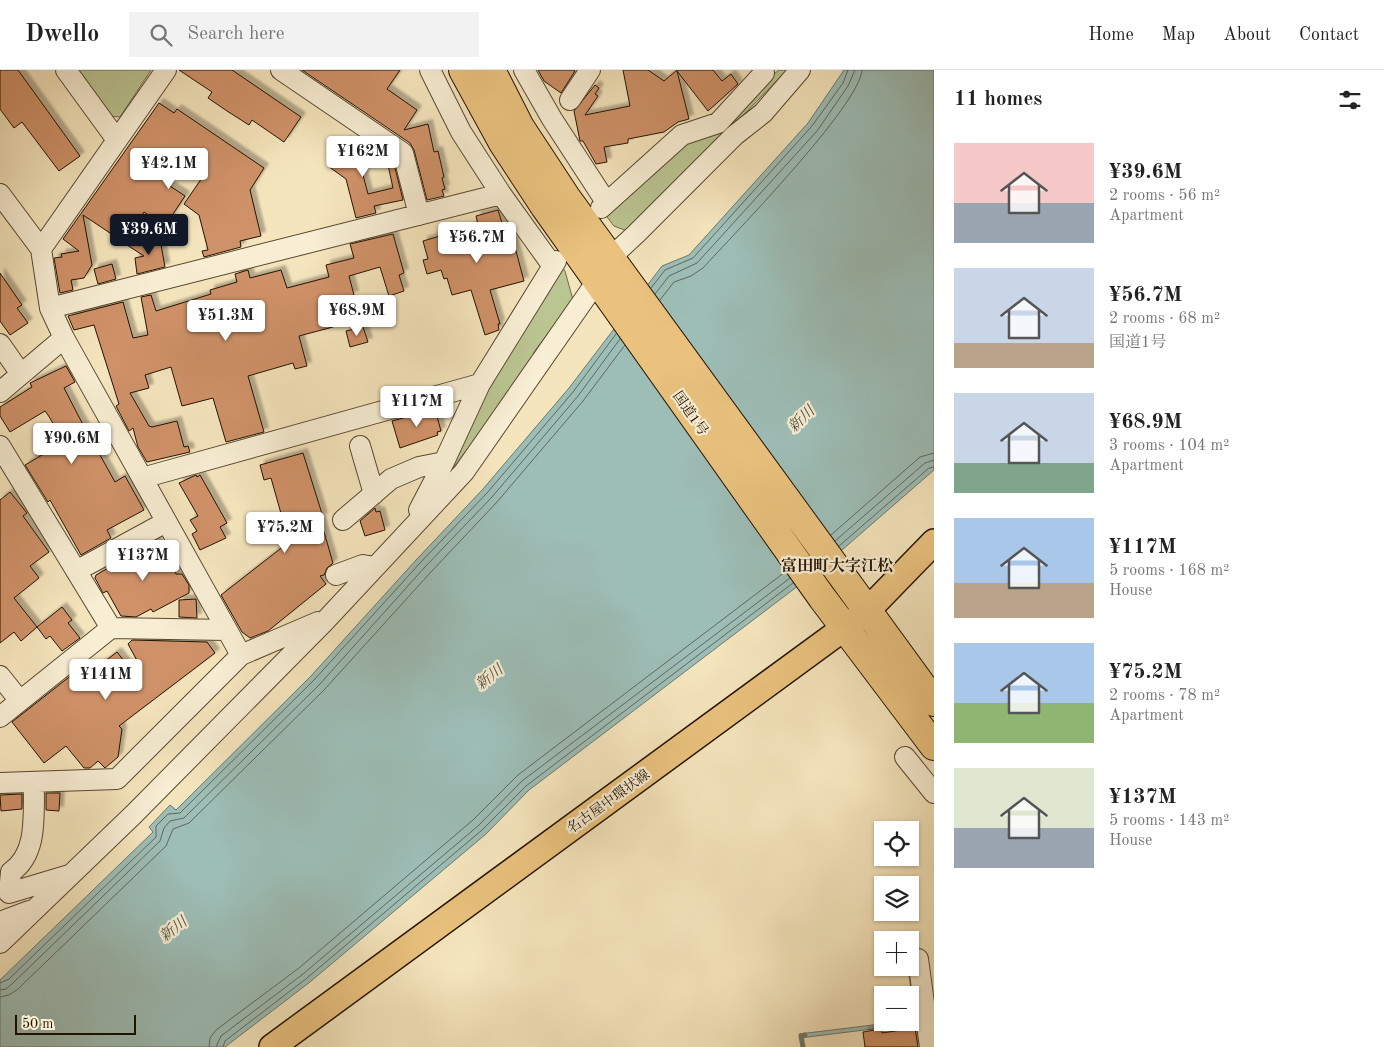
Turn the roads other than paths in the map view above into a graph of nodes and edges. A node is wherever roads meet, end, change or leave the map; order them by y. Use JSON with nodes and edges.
{"nodes":[{"id":1,"x":66,"y":70,"type":"edge"},
{"id":2,"x":166,"y":70,"type":"edge"},
{"id":3,"x":281,"y":70,"type":"edge"},
{"id":4,"x":430,"y":70,"type":"edge"},
{"id":5,"x":463,"y":70,"type":"edge"},
{"id":6,"x":491,"y":70,"type":"edge"},
{"id":7,"x":524,"y":70,"type":"edge"},
{"id":8,"x":590,"y":70,"type":"edge"},
{"id":9,"x":800,"y":70,"type":"edge"},
{"id":10,"x":764,"y":71,"type":"edge"},
{"id":11,"x":570,"y":100,"type":"dead end"},
{"id":12,"x":117,"y":140,"type":"junction"},
{"id":13,"x":0,"y":194,"type":"edge"},
{"id":14,"x":501,"y":194,"type":"junction"},
{"id":15,"x":418,"y":215,"type":"junction"},
{"id":16,"x":41,"y":249,"type":"junction"},
{"id":17,"x":610,"y":258,"type":"junction"},
{"id":18,"x":597,"y":281,"type":"junction"},
{"id":19,"x":621,"y":293,"type":"junction"},
{"id":20,"x":50,"y":308,"type":"junction"},
{"id":21,"x":64,"y":338,"type":"junction"},
{"id":22,"x":0,"y":344,"type":"edge"},
{"id":23,"x":21,"y":374,"type":"junction"},
{"id":24,"x":480,"y":384,"type":"junction"},
{"id":25,"x":0,"y":392,"type":"edge"},
{"id":26,"x":0,"y":446,"type":"edge"},
{"id":27,"x":360,"y":446,"type":"dead end"},
{"id":28,"x":444,"y":462,"type":"junction"},
{"id":29,"x":142,"y":478,"type":"junction"},
{"id":30,"x":374,"y":494,"type":"junction"},
{"id":31,"x":343,"y":520,"type":"dead end"},
{"id":32,"x":166,"y":522,"type":"junction"},
{"id":33,"x":405,"y":536,"type":"junction"},
{"id":34,"x":934,"y":542,"type":"edge"},
{"id":35,"x":375,"y":567,"type":"junction"},
{"id":36,"x":76,"y":571,"type":"junction"},
{"id":37,"x":336,"y":575,"type":"dead end"},
{"id":38,"x":866,"y":612,"type":"junction"},
{"id":39,"x":325,"y":620,"type":"junction"},
{"id":40,"x":111,"y":628,"type":"junction"},
{"id":41,"x":845,"y":628,"type":"junction"},
{"id":42,"x":227,"y":630,"type":"junction"},
{"id":43,"x":241,"y":655,"type":"junction"},
{"id":44,"x":0,"y":676,"type":"edge"},
{"id":45,"x":20,"y":701,"type":"junction"},
{"id":46,"x":934,"y":702,"type":"edge"},
{"id":47,"x":0,"y":717,"type":"edge"},
{"id":48,"x":934,"y":746,"type":"edge"},
{"id":49,"x":905,"y":757,"type":"dead end"},
{"id":50,"x":34,"y":782,"type":"junction"},
{"id":51,"x":0,"y":783,"type":"edge"},
{"id":52,"x":934,"y":793,"type":"edge"},
{"id":53,"x":71,"y":874,"type":"junction"},
{"id":54,"x":36,"y":908,"type":"junction"},
{"id":55,"x":0,"y":922,"type":"edge"},
{"id":56,"x":0,"y":943,"type":"edge"},
{"id":57,"x":919,"y":966,"type":"edge"},
{"id":58,"x":272,"y":1047,"type":"edge"},
{"id":59,"x":930,"y":1047,"type":"edge"}],
"edges":[{"from":1,"to":12,"type":"street"},
{"from":2,"to":12,"type":"street"},
{"from":3,"to":15,"type":"street"},
{"from":4,"to":14,"type":"street"},
{"from":5,"to":18,"type":"highway","name":"国道1号"},
{"from":6,"to":17,"type":"highway","name":"国道1号"},
{"from":7,"to":10,"type":"street"},
{"from":8,"to":11,"type":"street"},
{"from":9,"to":17,"type":"street"},
{"from":12,"to":16,"type":"street"},
{"from":13,"to":16,"type":"street"},
{"from":14,"to":15,"type":"street"},
{"from":14,"to":24,"type":"street"},
{"from":15,"to":20,"type":"street"},
{"from":16,"to":20,"type":"street"},
{"from":17,"to":18,"type":"street"},
{"from":17,"to":19,"type":"highway","name":"国道1号"},
{"from":18,"to":19,"type":"highway","name":"国道1号"},
{"from":18,"to":33,"type":"street"},
{"from":19,"to":38,"type":"highway","name":"国道1号"},
{"from":19,"to":41,"type":"highway","name":"国道1号"},
{"from":20,"to":21,"type":"street"},
{"from":21,"to":23,"type":"street"},
{"from":21,"to":29,"type":"street"},
{"from":22,"to":23,"type":"street"},
{"from":23,"to":25,"type":"street"},
{"from":24,"to":28,"type":"street"},
{"from":24,"to":29,"type":"street"},
{"from":26,"to":36,"type":"street"},
{"from":27,"to":30,"type":"street"},
{"from":28,"to":30,"type":"street"},
{"from":28,"to":33,"type":"street"},
{"from":29,"to":32,"type":"street"},
{"from":30,"to":31,"type":"street"},
{"from":32,"to":36,"type":"street"},
{"from":32,"to":42,"type":"street"},
{"from":33,"to":35,"type":"street"},
{"from":34,"to":38,"type":"main road","name":"名古屋中環状線"},
{"from":35,"to":37,"type":"street"},
{"from":35,"to":39,"type":"street"},
{"from":36,"to":40,"type":"street"},
{"from":38,"to":41,"type":"main road","name":"名古屋中環状線"},
{"from":38,"to":46,"type":"highway","name":"国道1号"},
{"from":39,"to":43,"type":"street"},
{"from":39,"to":53,"type":"street"},
{"from":40,"to":42,"type":"street"},
{"from":40,"to":45,"type":"street"},
{"from":41,"to":48,"type":"highway","name":"国道1号"},
{"from":41,"to":58,"type":"main road","name":"名古屋中環状線"},
{"from":42,"to":43,"type":"street"},
{"from":43,"to":50,"type":"street"},
{"from":44,"to":45,"type":"street"},
{"from":45,"to":47,"type":"street"},
{"from":49,"to":52,"type":"street"},
{"from":50,"to":51,"type":"street"},
{"from":50,"to":53,"type":"street"},
{"from":53,"to":54,"type":"street"},
{"from":54,"to":55,"type":"street"},
{"from":54,"to":56,"type":"street"},
{"from":57,"to":59,"type":"street"}]}
